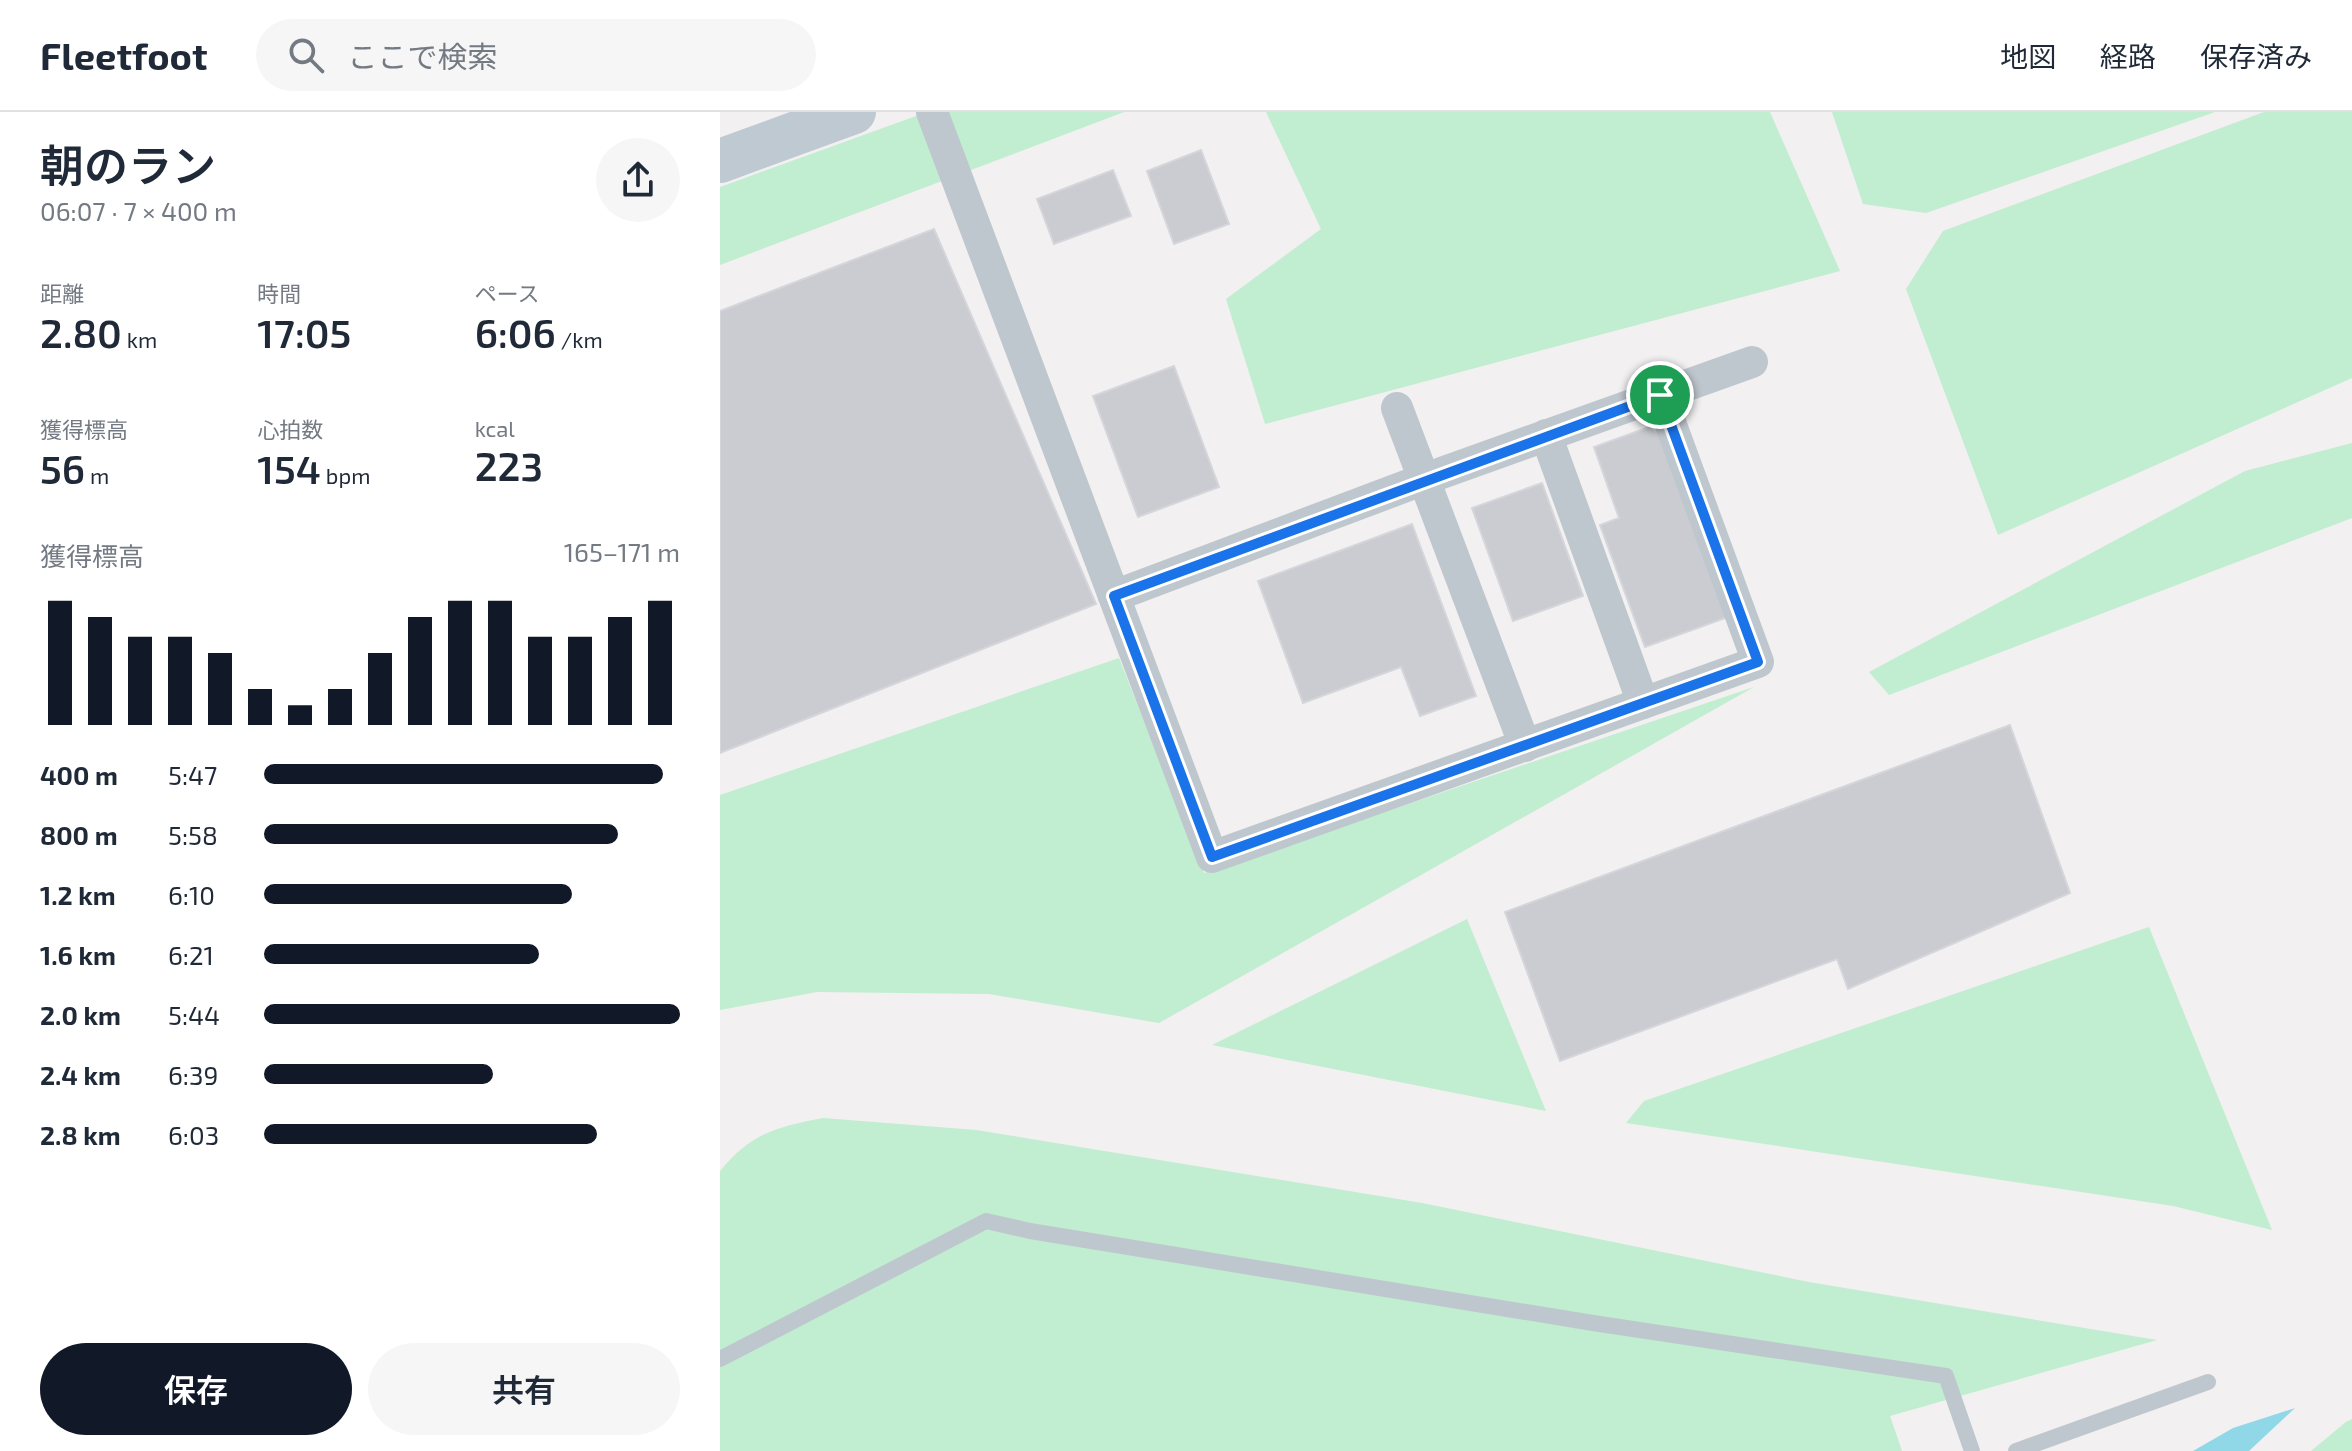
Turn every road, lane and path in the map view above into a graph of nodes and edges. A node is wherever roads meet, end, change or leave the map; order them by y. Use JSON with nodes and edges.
{"nodes":[{"id":1,"x":854,"y":112,"type":"edge"},
{"id":2,"x":932,"y":112,"type":"edge"},
{"id":3,"x":720,"y":161,"type":"edge"},
{"id":4,"x":1752,"y":362,"type":"dead end"},
{"id":5,"x":1660,"y":395,"type":"junction"},
{"id":6,"x":1397,"y":408,"type":"dead end"},
{"id":7,"x":1546,"y":435,"type":"junction"},
{"id":8,"x":1422,"y":480,"type":"junction"},
{"id":9,"x":1114,"y":596,"type":"junction"},
{"id":10,"x":1643,"y":703,"type":"junction"},
{"id":11,"x":1525,"y":746,"type":"junction"},
{"id":12,"x":720,"y":1359,"type":"edge"},
{"id":13,"x":2208,"y":1382,"type":"dead end"},
{"id":14,"x":1972,"y":1451,"type":"edge"},
{"id":15,"x":2016,"y":1451,"type":"edge"}],
"edges":[{"from":1,"to":3,"type":"street"},
{"from":2,"to":9,"type":"street"},
{"from":4,"to":5,"type":"street"},
{"from":5,"to":7,"type":"street"},
{"from":5,"to":10,"type":"street"},
{"from":6,"to":8,"type":"street"},
{"from":7,"to":8,"type":"street"},
{"from":7,"to":10,"type":"street"},
{"from":8,"to":9,"type":"street"},
{"from":8,"to":11,"type":"street"},
{"from":9,"to":11,"type":"street"},
{"from":10,"to":11,"type":"street"},
{"from":12,"to":14,"type":"lane"},
{"from":13,"to":15,"type":"lane"}]}
